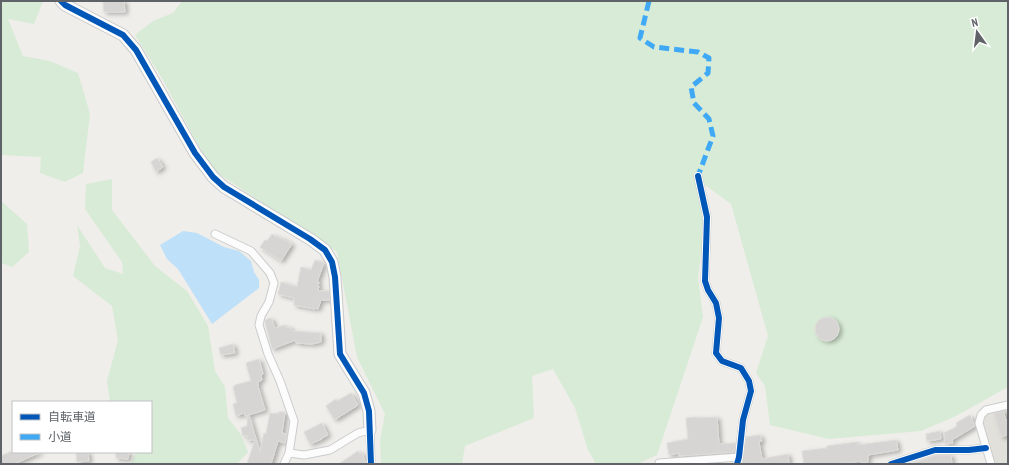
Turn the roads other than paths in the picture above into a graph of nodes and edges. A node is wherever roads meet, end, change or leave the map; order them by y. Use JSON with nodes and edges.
{"nodes":[{"id":1,"x":61,"y":1,"type":"edge"},
{"id":2,"x":698,"y":176,"type":"dead end"},
{"id":3,"x":215,"y":234,"type":"dead end"},
{"id":4,"x":1008,"y":405,"type":"edge"},
{"id":5,"x":370,"y":430,"type":"junction"},
{"id":6,"x":986,"y":448,"type":"junction"},
{"id":7,"x":289,"y":453,"type":"junction"},
{"id":8,"x":738,"y":461,"type":"edge"},
{"id":9,"x":659,"y":463,"type":"dead end"},
{"id":10,"x":284,"y":464,"type":"edge"},
{"id":11,"x":371,"y":464,"type":"edge"},
{"id":12,"x":891,"y":464,"type":"edge"},
{"id":13,"x":990,"y":464,"type":"edge"}],
"edges":[{"from":1,"to":5,"type":"street"},
{"from":2,"to":8,"type":"street"},
{"from":3,"to":7,"type":"street"},
{"from":4,"to":6,"type":"street"},
{"from":5,"to":7,"type":"street"},
{"from":5,"to":11,"type":"street"},
{"from":6,"to":12,"type":"street"},
{"from":6,"to":13,"type":"street"},
{"from":7,"to":10,"type":"street"},
{"from":8,"to":9,"type":"street"}]}
